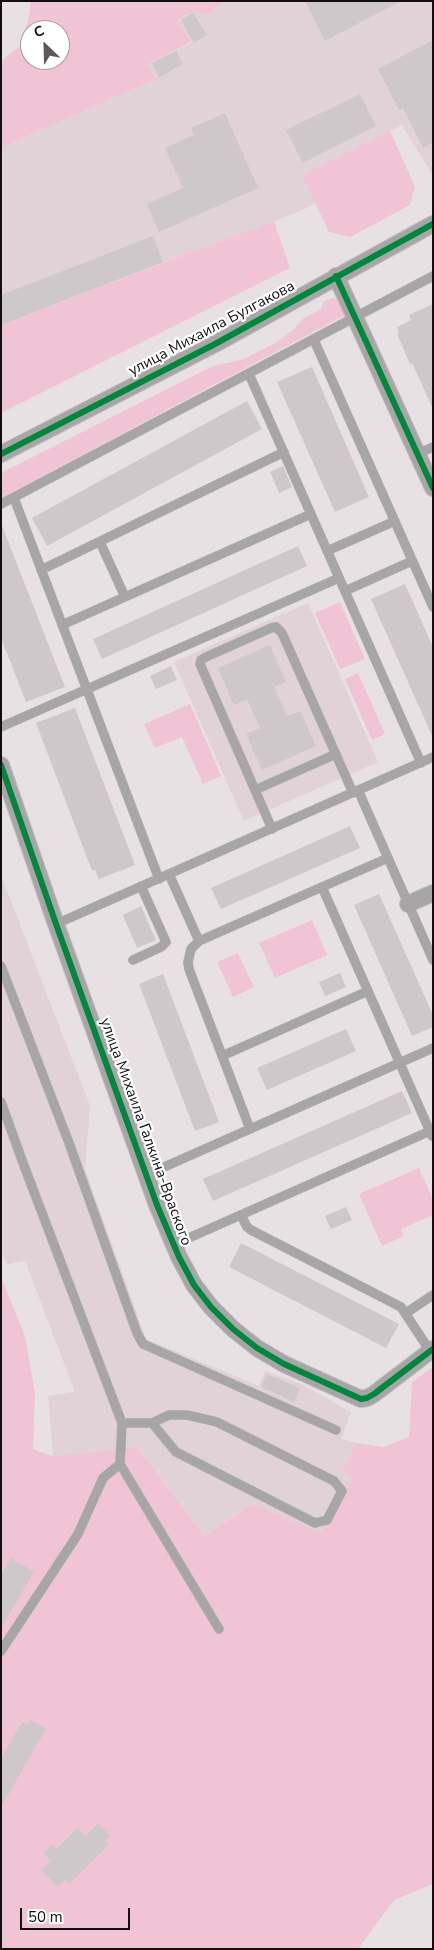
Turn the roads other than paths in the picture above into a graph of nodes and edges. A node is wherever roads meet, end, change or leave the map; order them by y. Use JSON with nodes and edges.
{"nodes":[{"id":1,"x":433,"y":224,"type":"edge"},
{"id":2,"x":336,"y":276,"type":"junction"},
{"id":3,"x":433,"y":276,"type":"edge"},
{"id":4,"x":355,"y":318,"type":"junction"},
{"id":5,"x":314,"y":340,"type":"junction"},
{"id":6,"x":249,"y":374,"type":"junction"},
{"id":7,"x":433,"y":447,"type":"edge"},
{"id":8,"x":284,"y":452,"type":"junction"},
{"id":9,"x":1,"y":454,"type":"edge"},
{"id":10,"x":417,"y":454,"type":"junction"},
{"id":11,"x":433,"y":488,"type":"edge"},
{"id":12,"x":14,"y":498,"type":"junction"},
{"id":13,"x":1,"y":504,"type":"edge"},
{"id":14,"x":311,"y":514,"type":"junction"},
{"id":15,"x":395,"y":521,"type":"junction"},
{"id":16,"x":100,"y":542,"type":"junction"},
{"id":17,"x":328,"y":551,"type":"junction"},
{"id":18,"x":412,"y":561,"type":"junction"},
{"id":19,"x":42,"y":570,"type":"junction"},
{"id":20,"x":339,"y":578,"type":"junction"},
{"id":21,"x":345,"y":591,"type":"junction"},
{"id":22,"x":125,"y":597,"type":"junction"},
{"id":23,"x":433,"y":607,"type":"edge"},
{"id":24,"x":62,"y":625,"type":"junction"},
{"id":25,"x":87,"y":690,"type":"junction"},
{"id":26,"x":1,"y":727,"type":"edge"},
{"id":27,"x":336,"y":754,"type":"junction"},
{"id":28,"x":433,"y":757,"type":"edge"},
{"id":29,"x":421,"y":762,"type":"junction"},
{"id":30,"x":1,"y":765,"type":"edge"},
{"id":31,"x":255,"y":790,"type":"junction"},
{"id":32,"x":355,"y":791,"type":"junction"},
{"id":33,"x":272,"y":829,"type":"junction"},
{"id":34,"x":388,"y":858,"type":"junction"},
{"id":35,"x":169,"y":874,"type":"junction"},
{"id":36,"x":159,"y":879,"type":"junction"},
{"id":37,"x":141,"y":886,"type":"junction"},
{"id":38,"x":322,"y":887,"type":"junction"},
{"id":39,"x":433,"y":893,"type":"edge"},
{"id":40,"x":408,"y":904,"type":"junction"},
{"id":41,"x":56,"y":924,"type":"junction"},
{"id":42,"x":199,"y":941,"type":"junction"},
{"id":43,"x":133,"y":960,"type":"dead end"},
{"id":44,"x":433,"y":960,"type":"edge"},
{"id":45,"x":1,"y":966,"type":"edge"},
{"id":46,"x":368,"y":991,"type":"junction"},
{"id":47,"x":433,"y":1048,"type":"edge"},
{"id":48,"x":222,"y":1056,"type":"junction"},
{"id":49,"x":400,"y":1062,"type":"junction"},
{"id":50,"x":1,"y":1102,"type":"edge"},
{"id":51,"x":250,"y":1129,"type":"junction"},
{"id":52,"x":432,"y":1134,"type":"edge"},
{"id":53,"x":146,"y":1175,"type":"junction"},
{"id":54,"x":241,"y":1215,"type":"junction"},
{"id":55,"x":173,"y":1245,"type":"junction"},
{"id":56,"x":433,"y":1295,"type":"edge"},
{"id":57,"x":406,"y":1313,"type":"junction"},
{"id":58,"x":432,"y":1350,"type":"edge"},
{"id":59,"x":122,"y":1423,"type":"junction"},
{"id":60,"x":152,"y":1423,"type":"junction"},
{"id":61,"x":336,"y":1430,"type":"dead end"},
{"id":62,"x":120,"y":1464,"type":"junction"},
{"id":63,"x":219,"y":1629,"type":"dead end"},
{"id":64,"x":1,"y":1651,"type":"edge"}],
"edges":[{"from":1,"to":2,"type":"street","name":"улица Михаила Булгакова"},
{"from":2,"to":4,"type":"street"},
{"from":2,"to":9,"type":"street","name":"улица Михаила Булгакова"},
{"from":3,"to":4,"type":"lane"},
{"from":4,"to":5,"type":"lane"},
{"from":4,"to":10,"type":"street"},
{"from":5,"to":6,"type":"lane"},
{"from":5,"to":15,"type":"lane"},
{"from":6,"to":8,"type":"lane"},
{"from":6,"to":12,"type":"lane"},
{"from":7,"to":10,"type":"lane"},
{"from":8,"to":14,"type":"lane"},
{"from":8,"to":16,"type":"lane"},
{"from":10,"to":11,"type":"street"},
{"from":12,"to":13,"type":"lane"},
{"from":12,"to":19,"type":"lane"},
{"from":14,"to":17,"type":"lane"},
{"from":14,"to":22,"type":"lane"},
{"from":15,"to":17,"type":"lane"},
{"from":15,"to":18,"type":"lane"},
{"from":16,"to":19,"type":"lane"},
{"from":16,"to":22,"type":"lane"},
{"from":17,"to":20,"type":"lane"},
{"from":18,"to":21,"type":"lane"},
{"from":18,"to":23,"type":"lane"},
{"from":19,"to":24,"type":"lane"},
{"from":20,"to":21,"type":"lane"},
{"from":20,"to":25,"type":"lane"},
{"from":21,"to":29,"type":"lane"},
{"from":22,"to":24,"type":"lane"},
{"from":24,"to":25,"type":"lane"},
{"from":25,"to":26,"type":"lane"},
{"from":25,"to":36,"type":"lane"},
{"from":27,"to":31,"type":"lane"},
{"from":27,"to":31,"type":"lane"},
{"from":27,"to":32,"type":"lane"},
{"from":28,"to":29,"type":"lane"},
{"from":29,"to":32,"type":"lane"},
{"from":30,"to":41,"type":"street","name":"улица Михаила Галкина-Враского"},
{"from":31,"to":33,"type":"lane"},
{"from":32,"to":33,"type":"lane"},
{"from":32,"to":34,"type":"lane"},
{"from":33,"to":35,"type":"lane"},
{"from":34,"to":38,"type":"lane"},
{"from":34,"to":40,"type":"lane"},
{"from":35,"to":36,"type":"lane"},
{"from":35,"to":42,"type":"lane"},
{"from":36,"to":37,"type":"lane"},
{"from":37,"to":41,"type":"lane"},
{"from":37,"to":43,"type":"lane"},
{"from":38,"to":42,"type":"lane"},
{"from":38,"to":46,"type":"lane"},
{"from":39,"to":40,"type":"street"},
{"from":40,"to":44,"type":"lane"},
{"from":41,"to":53,"type":"street","name":"улица Михаила Галкина-Враского"},
{"from":42,"to":48,"type":"lane"},
{"from":45,"to":61,"type":"lane"},
{"from":46,"to":48,"type":"lane"},
{"from":46,"to":49,"type":"lane"},
{"from":47,"to":49,"type":"lane"},
{"from":48,"to":51,"type":"lane"},
{"from":49,"to":51,"type":"lane"},
{"from":49,"to":52,"type":"lane"},
{"from":50,"to":59,"type":"lane"},
{"from":51,"to":53,"type":"lane"},
{"from":52,"to":54,"type":"lane"},
{"from":53,"to":55,"type":"street","name":"улица Михаила Галкина-Враского"},
{"from":54,"to":55,"type":"lane"},
{"from":54,"to":57,"type":"lane"},
{"from":55,"to":58,"type":"street","name":"улица Михаила Галкина-Враского"},
{"from":56,"to":57,"type":"lane"},
{"from":57,"to":58,"type":"lane"},
{"from":59,"to":60,"type":"lane"},
{"from":59,"to":62,"type":"lane"},
{"from":60,"to":60,"type":"lane"},
{"from":62,"to":63,"type":"lane"},
{"from":62,"to":64,"type":"lane"}]}
